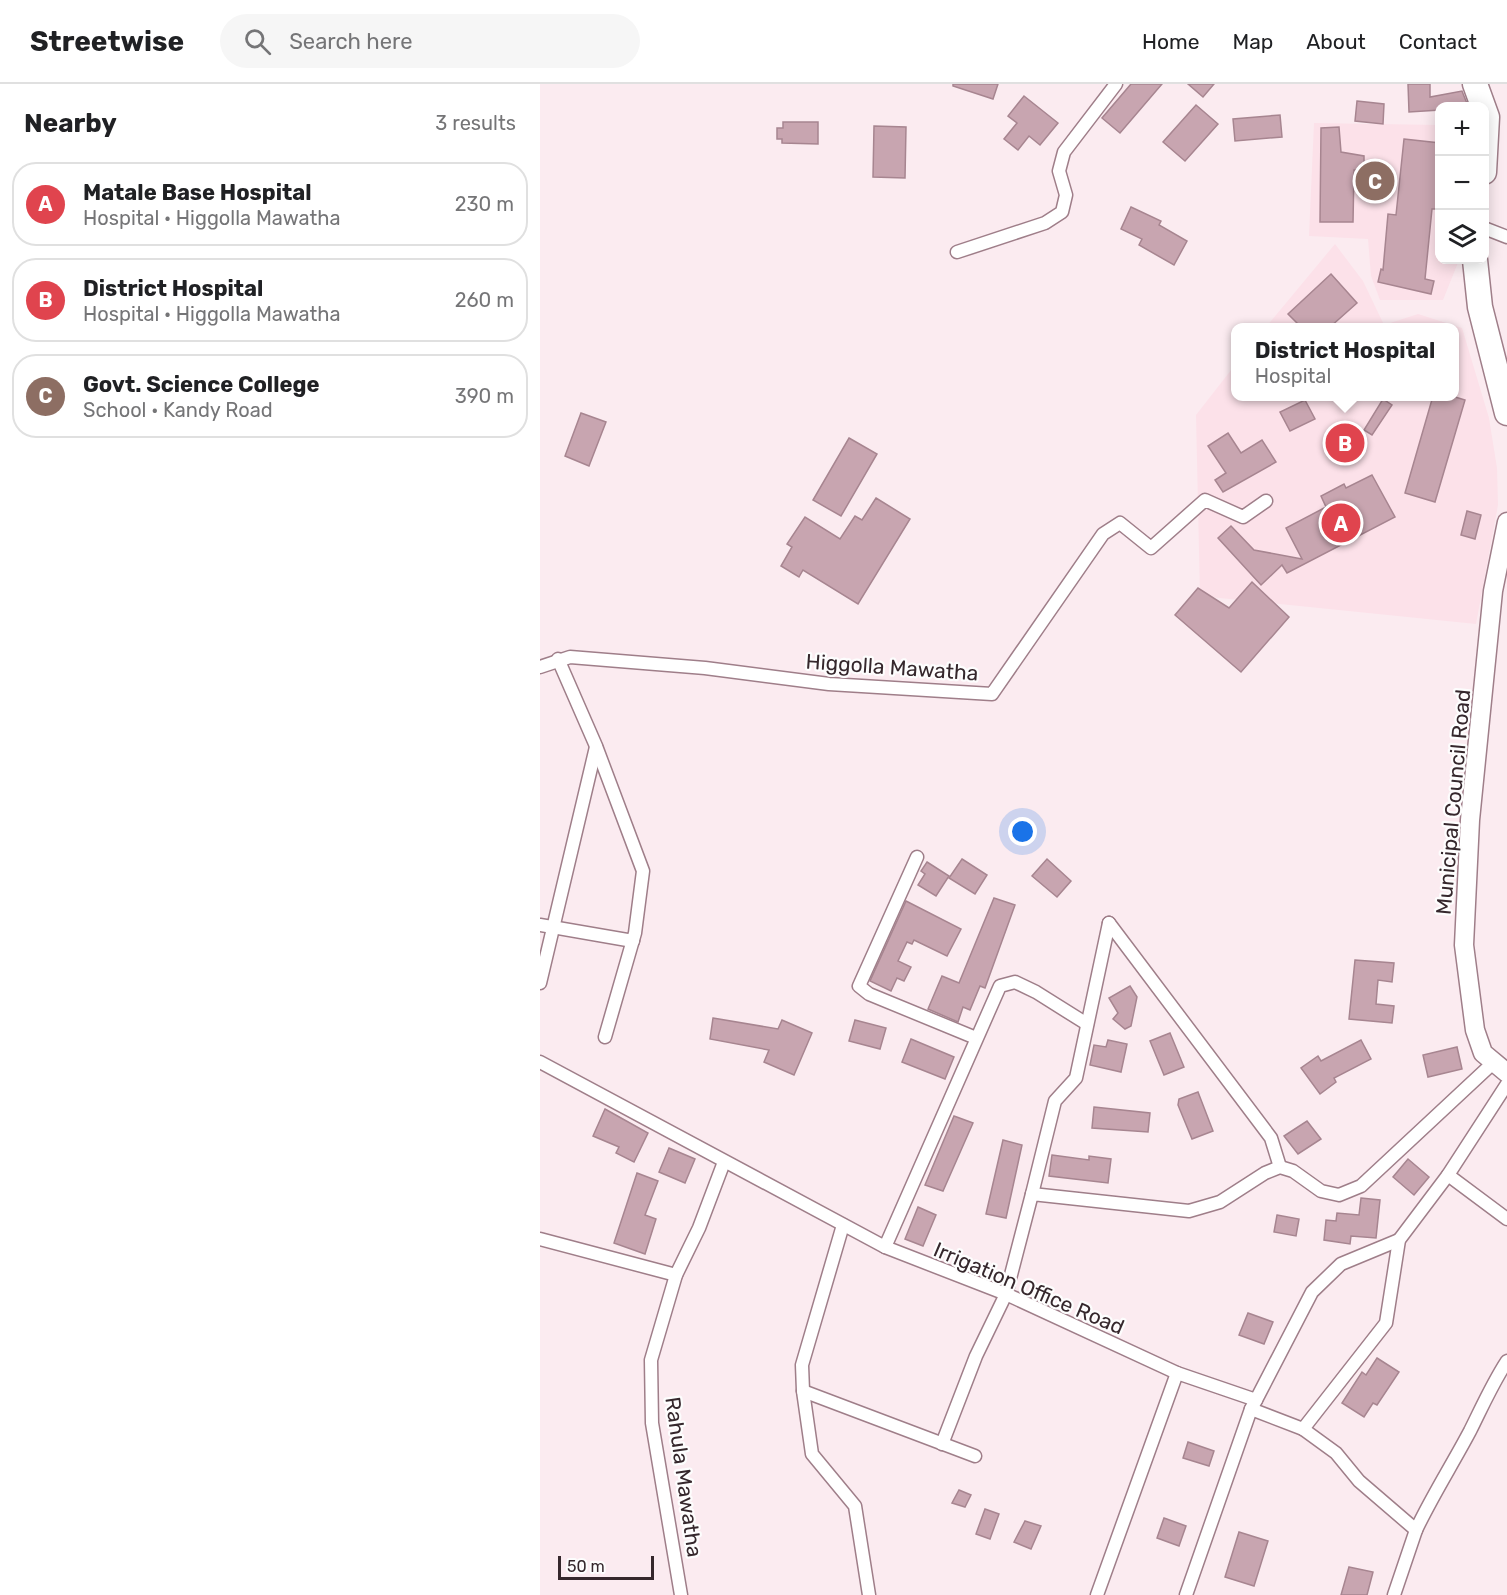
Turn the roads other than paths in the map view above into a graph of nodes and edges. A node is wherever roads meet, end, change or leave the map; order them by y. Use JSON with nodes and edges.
{"nodes":[{"id":1,"x":1116,"y":84,"type":"edge"},
{"id":2,"x":1475,"y":84,"type":"edge"},
{"id":3,"x":1486,"y":156,"type":"edge"},
{"id":4,"x":1489,"y":230,"type":"edge"},
{"id":5,"x":1507,"y":237,"type":"edge"},
{"id":6,"x":957,"y":252,"type":"dead end"},
{"id":7,"x":1475,"y":264,"type":"edge"},
{"id":8,"x":1507,"y":413,"type":"edge"},
{"id":9,"x":1266,"y":501,"type":"dead end"},
{"id":10,"x":1507,"y":522,"type":"edge"},
{"id":11,"x":558,"y":659,"type":"junction"},
{"id":12,"x":540,"y":667,"type":"edge"},
{"id":13,"x":596,"y":746,"type":"junction"},
{"id":14,"x":917,"y":857,"type":"dead end"},
{"id":15,"x":540,"y":925,"type":"edge"},
{"id":16,"x":554,"y":928,"type":"junction"},
{"id":17,"x":633,"y":941,"type":"junction"},
{"id":18,"x":540,"y":983,"type":"edge"},
{"id":19,"x":1087,"y":1024,"type":"junction"},
{"id":20,"x":605,"y":1037,"type":"dead end"},
{"id":21,"x":976,"y":1038,"type":"junction"},
{"id":22,"x":540,"y":1062,"type":"edge"},
{"id":23,"x":1500,"y":1068,"type":"edge"},
{"id":24,"x":1507,"y":1084,"type":"edge"},
{"id":25,"x":724,"y":1162,"type":"junction"},
{"id":26,"x":1280,"y":1167,"type":"junction"},
{"id":27,"x":1448,"y":1175,"type":"junction"},
{"id":28,"x":1032,"y":1194,"type":"junction"},
{"id":29,"x":1507,"y":1218,"type":"edge"},
{"id":30,"x":843,"y":1225,"type":"junction"},
{"id":31,"x":540,"y":1239,"type":"edge"},
{"id":32,"x":1399,"y":1240,"type":"junction"},
{"id":33,"x":885,"y":1247,"type":"junction"},
{"id":34,"x":676,"y":1275,"type":"junction"},
{"id":35,"x":1006,"y":1294,"type":"junction"},
{"id":36,"x":1507,"y":1361,"type":"edge"},
{"id":37,"x":1177,"y":1373,"type":"junction"},
{"id":38,"x":803,"y":1391,"type":"junction"},
{"id":39,"x":1254,"y":1404,"type":"junction"},
{"id":40,"x":1302,"y":1428,"type":"junction"},
{"id":41,"x":942,"y":1444,"type":"junction"},
{"id":42,"x":975,"y":1456,"type":"dead end"},
{"id":43,"x":1416,"y":1530,"type":"junction"},
{"id":44,"x":681,"y":1595,"type":"edge"},
{"id":45,"x":869,"y":1595,"type":"edge"},
{"id":46,"x":1097,"y":1595,"type":"edge"},
{"id":47,"x":1186,"y":1595,"type":"edge"},
{"id":48,"x":1394,"y":1595,"type":"edge"}],
"edges":[{"from":1,"to":6,"type":"street"},
{"from":2,"to":3,"type":"highway"},
{"from":4,"to":5,"type":"street"},
{"from":7,"to":8,"type":"highway"},
{"from":9,"to":11,"type":"street","name":"Higgolla Mawatha"},
{"from":10,"to":23,"type":"street","name":"Municipal Council Road"},
{"from":11,"to":12,"type":"street","name":"Higgolla Mawatha"},
{"from":11,"to":13,"type":"street"},
{"from":13,"to":16,"type":"street"},
{"from":13,"to":17,"type":"street"},
{"from":14,"to":21,"type":"street"},
{"from":15,"to":16,"type":"street"},
{"from":16,"to":17,"type":"street"},
{"from":16,"to":18,"type":"street"},
{"from":17,"to":20,"type":"street"},
{"from":19,"to":21,"type":"street"},
{"from":19,"to":26,"type":"street"},
{"from":19,"to":28,"type":"street"},
{"from":21,"to":33,"type":"street"},
{"from":22,"to":25,"type":"street","name":"Irrigation Office Road"},
{"from":23,"to":26,"type":"street"},
{"from":24,"to":27,"type":"street"},
{"from":25,"to":30,"type":"street","name":"Irrigation Office Road"},
{"from":25,"to":34,"type":"street","name":"Rahula Mawatha"},
{"from":26,"to":28,"type":"street"},
{"from":27,"to":29,"type":"street"},
{"from":27,"to":32,"type":"street"},
{"from":28,"to":35,"type":"street"},
{"from":30,"to":33,"type":"street","name":"Irrigation Office Road"},
{"from":30,"to":38,"type":"street"},
{"from":31,"to":34,"type":"street"},
{"from":32,"to":39,"type":"street"},
{"from":32,"to":40,"type":"street"},
{"from":33,"to":35,"type":"street","name":"Irrigation Office Road"},
{"from":34,"to":44,"type":"street","name":"Rahula Mawatha"},
{"from":35,"to":37,"type":"street","name":"Irrigation Office Road"},
{"from":35,"to":41,"type":"street"},
{"from":36,"to":43,"type":"street"},
{"from":37,"to":39,"type":"street","name":"Irrigation Office Road"},
{"from":37,"to":46,"type":"street"},
{"from":38,"to":41,"type":"street"},
{"from":38,"to":45,"type":"street"},
{"from":39,"to":40,"type":"street","name":"Irrigation Office Road"},
{"from":39,"to":47,"type":"street"},
{"from":40,"to":43,"type":"street","name":"Irrigation Office Road"},
{"from":41,"to":42,"type":"street"},
{"from":43,"to":48,"type":"street"}]}
